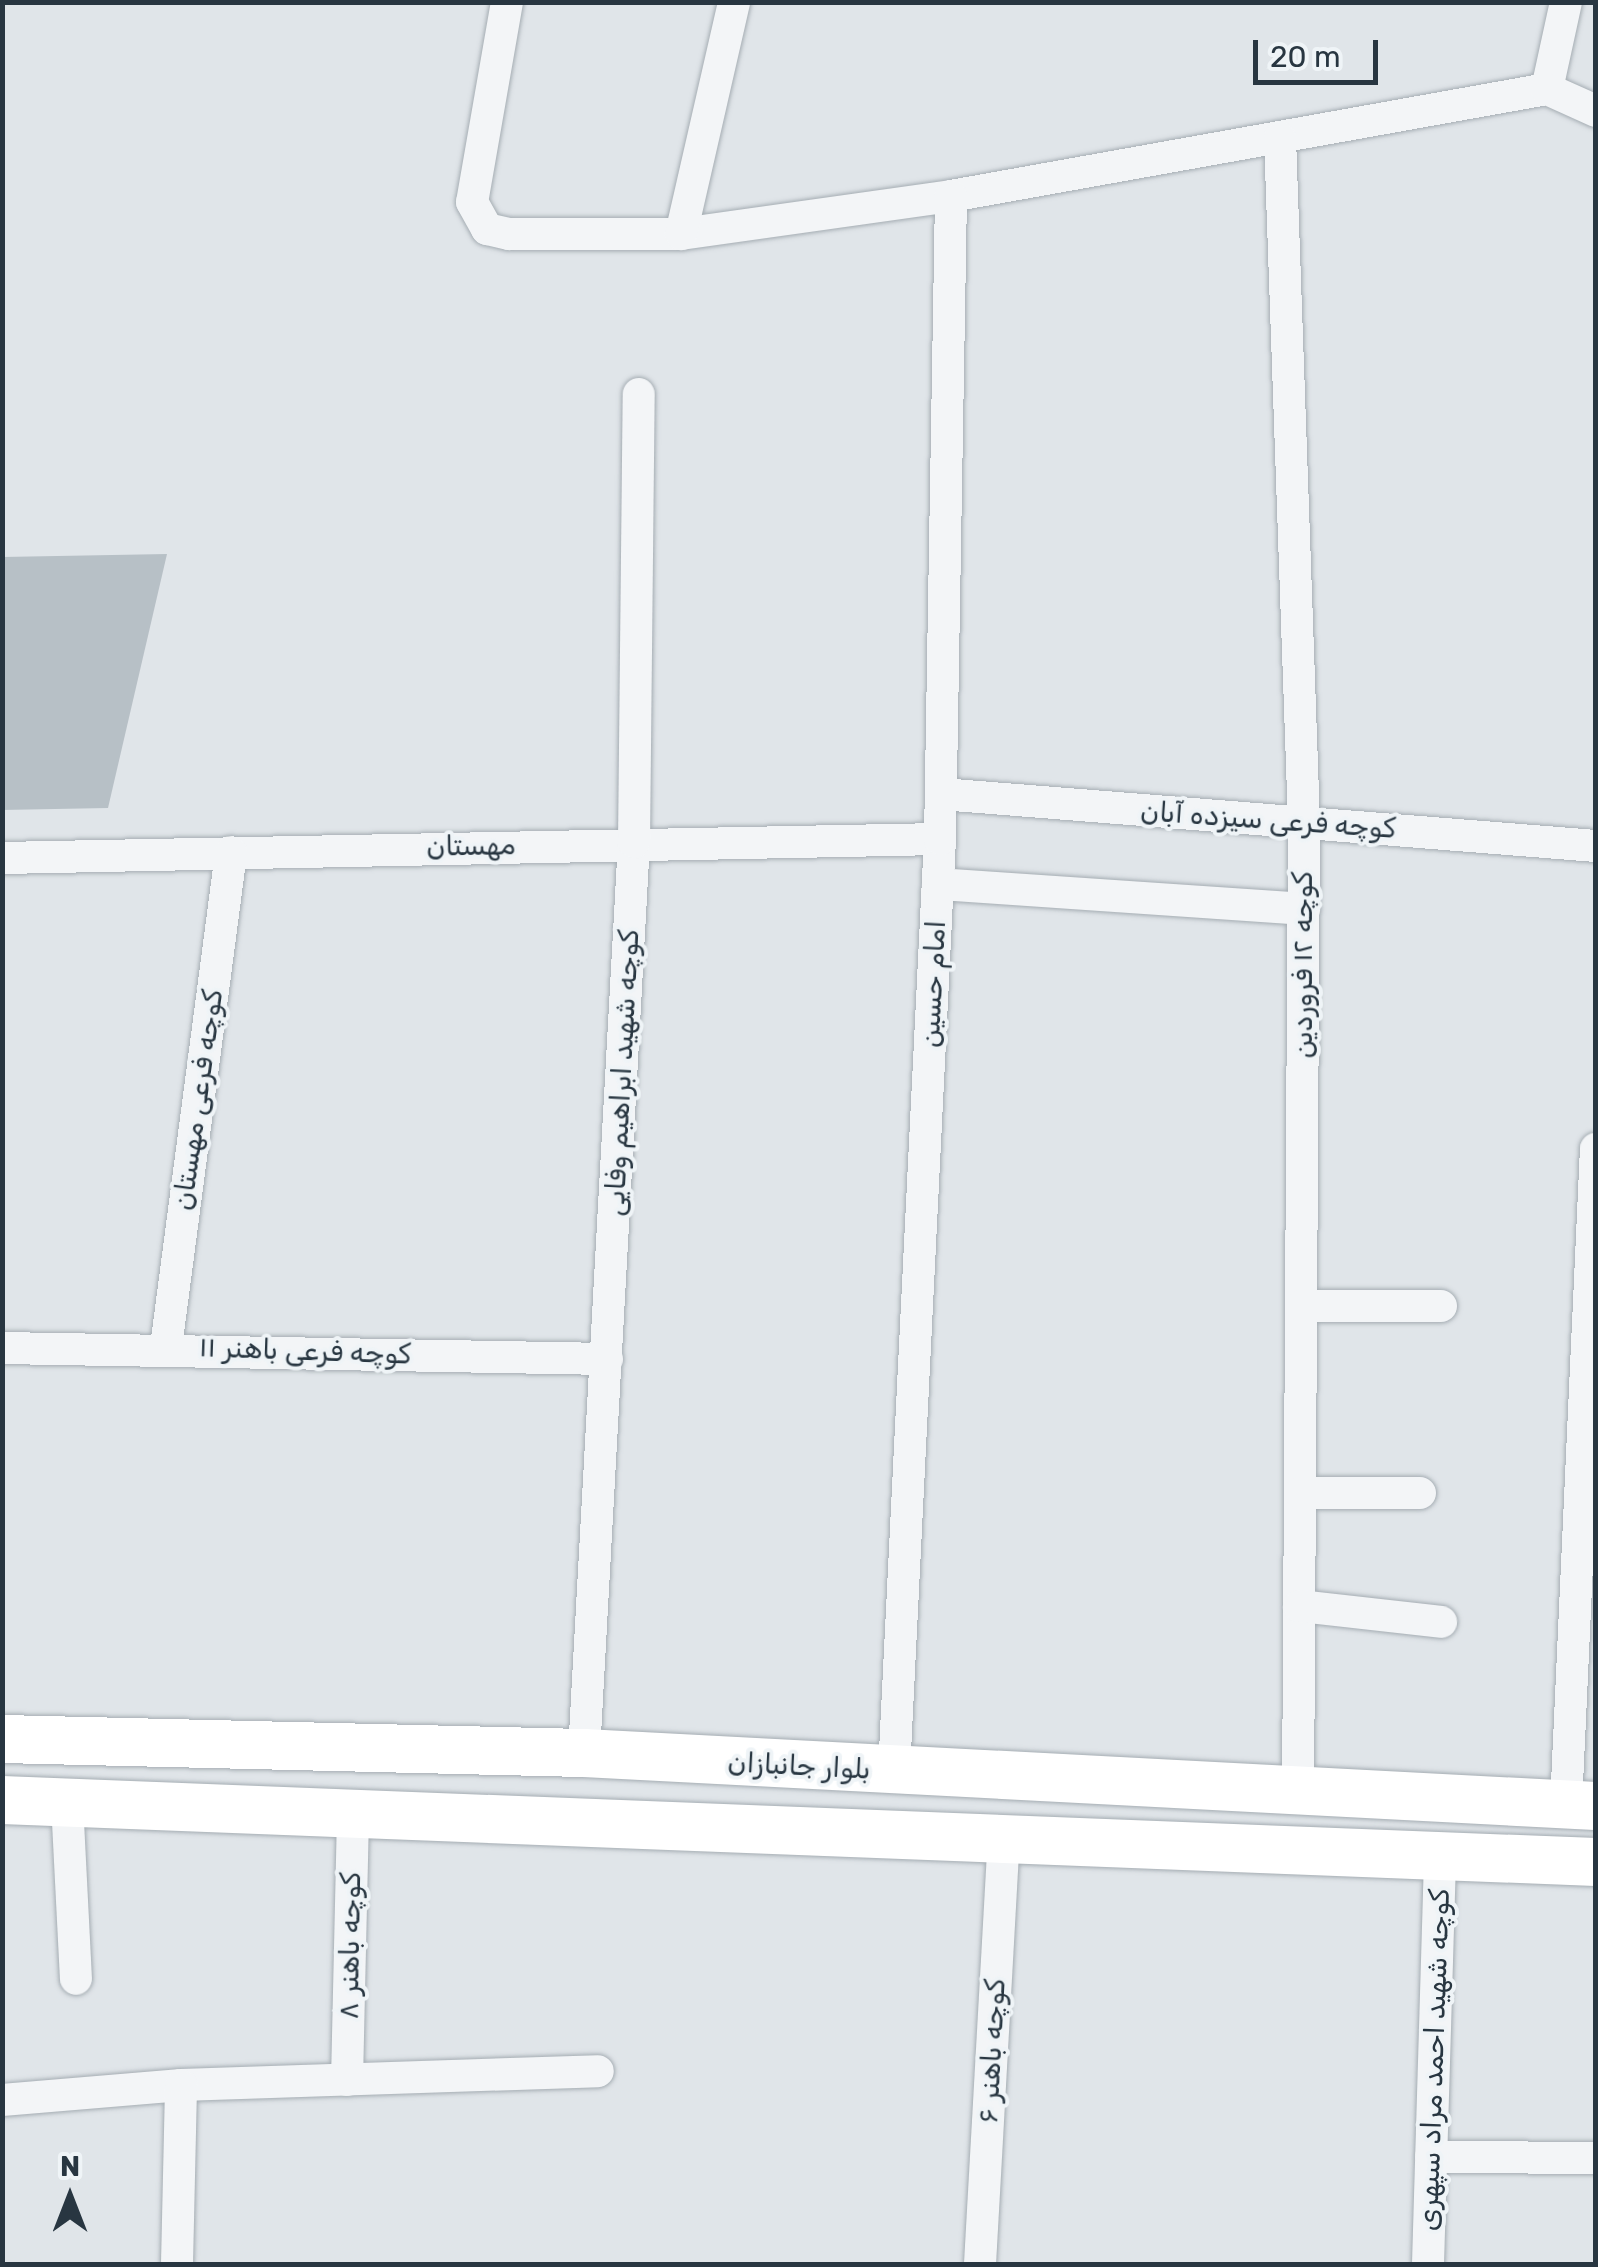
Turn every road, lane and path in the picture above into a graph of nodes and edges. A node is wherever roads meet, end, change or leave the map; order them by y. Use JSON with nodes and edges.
{"nodes":[{"id":1,"x":507,"y":2,"type":"edge"},
{"id":2,"x":734,"y":2,"type":"edge"},
{"id":3,"x":1566,"y":2,"type":"edge"},
{"id":4,"x":1547,"y":89,"type":"junction"},
{"id":5,"x":1596,"y":111,"type":"edge"},
{"id":6,"x":1280,"y":138,"type":"junction"},
{"id":7,"x":951,"y":196,"type":"junction"},
{"id":8,"x":680,"y":234,"type":"junction"},
{"id":9,"x":639,"y":394,"type":"dead end"},
{"id":10,"x":941,"y":794,"type":"junction"},
{"id":11,"x":1304,"y":823,"type":"junction"},
{"id":12,"x":940,"y":839,"type":"junction"},
{"id":13,"x":634,"y":842,"type":"junction"},
{"id":14,"x":1596,"y":846,"type":"edge"},
{"id":15,"x":231,"y":852,"type":"junction"},
{"id":16,"x":2,"y":858,"type":"edge"},
{"id":17,"x":938,"y":884,"type":"junction"},
{"id":18,"x":1304,"y":909,"type":"junction"},
{"id":19,"x":1596,"y":1149,"type":"edge"},
{"id":20,"x":1301,"y":1306,"type":"junction"},
{"id":21,"x":1442,"y":1306,"type":"dead end"},
{"id":22,"x":166,"y":1347,"type":"junction"},
{"id":23,"x":2,"y":1348,"type":"edge"},
{"id":24,"x":607,"y":1359,"type":"junction"},
{"id":25,"x":1300,"y":1493,"type":"junction"},
{"id":26,"x":1420,"y":1493,"type":"dead end"},
{"id":27,"x":1299,"y":1606,"type":"junction"},
{"id":28,"x":1442,"y":1622,"type":"dead end"},
{"id":29,"x":2,"y":1739,"type":"edge"},
{"id":30,"x":584,"y":1753,"type":"junction"},
{"id":31,"x":894,"y":1772,"type":"junction"},
{"id":32,"x":1298,"y":1792,"type":"junction"},
{"id":33,"x":2,"y":1800,"type":"edge"},
{"id":34,"x":68,"y":1802,"type":"junction"},
{"id":35,"x":1581,"y":1806,"type":"edge"},
{"id":36,"x":353,"y":1813,"type":"junction"},
{"id":37,"x":1004,"y":1838,"type":"junction"},
{"id":38,"x":1440,"y":1856,"type":"junction"},
{"id":39,"x":1596,"y":1862,"type":"edge"},
{"id":40,"x":76,"y":1979,"type":"dead end"},
{"id":41,"x":598,"y":2071,"type":"dead end"},
{"id":42,"x":347,"y":2080,"type":"junction"},
{"id":43,"x":180,"y":2086,"type":"junction"},
{"id":44,"x":2,"y":2100,"type":"edge"},
{"id":45,"x":1431,"y":2158,"type":"junction"},
{"id":46,"x":1596,"y":2158,"type":"edge"},
{"id":47,"x":178,"y":2264,"type":"edge"},
{"id":48,"x":980,"y":2264,"type":"edge"},
{"id":49,"x":1428,"y":2264,"type":"edge"}],
"edges":[{"from":1,"to":8,"type":"street"},
{"from":2,"to":8,"type":"street"},
{"from":3,"to":4,"type":"street"},
{"from":4,"to":5,"type":"street"},
{"from":4,"to":6,"type":"street"},
{"from":6,"to":7,"type":"street"},
{"from":6,"to":11,"type":"street","name":"کوچه ۱۲ فروردین"},
{"from":7,"to":8,"type":"street"},
{"from":7,"to":10,"type":"street","name":"امام حسین"},
{"from":9,"to":13,"type":"street","name":"کوچه شهید ابراهیم وفایی"},
{"from":10,"to":11,"type":"street","name":"کوچه فرعی سیزده آبان"},
{"from":10,"to":12,"type":"street","name":"امام حسین"},
{"from":11,"to":14,"type":"street","name":"کوچه فرعی سیزده آبان"},
{"from":11,"to":18,"type":"street","name":"کوچه ۱۲ فروردین"},
{"from":12,"to":13,"type":"street","name":"مهستان"},
{"from":12,"to":17,"type":"street","name":"امام حسین"},
{"from":13,"to":15,"type":"street","name":"مهستان"},
{"from":13,"to":24,"type":"street","name":"کوچه شهید ابراهیم وفایی"},
{"from":15,"to":16,"type":"street","name":"مهستان"},
{"from":15,"to":22,"type":"street","name":"کوچه فرعی مهستان"},
{"from":17,"to":18,"type":"street"},
{"from":17,"to":31,"type":"street","name":"امام حسین"},
{"from":18,"to":20,"type":"street","name":"کوچه ۱۲ فروردین"},
{"from":19,"to":35,"type":"street"},
{"from":20,"to":21,"type":"street"},
{"from":20,"to":25,"type":"street","name":"کوچه ۱۲ فروردین"},
{"from":22,"to":23,"type":"street","name":"کوچه فرعی باهنر ۱۱"},
{"from":22,"to":24,"type":"street","name":"کوچه فرعی باهنر ۱۱"},
{"from":24,"to":30,"type":"street","name":"کوچه شهید ابراهیم وفایی"},
{"from":25,"to":26,"type":"street"},
{"from":25,"to":27,"type":"street","name":"کوچه ۱۲ فروردین"},
{"from":27,"to":28,"type":"street"},
{"from":27,"to":32,"type":"street","name":"کوچه ۱۲ فروردین"},
{"from":29,"to":30,"type":"main road","name":"بلوار جانبازان"},
{"from":30,"to":31,"type":"main road","name":"بلوار جانبازان"},
{"from":31,"to":32,"type":"main road","name":"بلوار جانبازان"},
{"from":32,"to":35,"type":"main road","name":"بلوار جانبازان"},
{"from":33,"to":34,"type":"main road"},
{"from":34,"to":36,"type":"main road"},
{"from":34,"to":40,"type":"street"},
{"from":36,"to":37,"type":"main road"},
{"from":36,"to":42,"type":"street","name":"کوچه باهنر ۸"},
{"from":37,"to":38,"type":"main road"},
{"from":37,"to":48,"type":"street","name":"کوچه باهنر ۶"},
{"from":38,"to":39,"type":"main road"},
{"from":38,"to":45,"type":"street","name":"کوچه شهید احمد مراد سپهری"},
{"from":41,"to":42,"type":"street"},
{"from":42,"to":43,"type":"street"},
{"from":43,"to":44,"type":"street"},
{"from":43,"to":47,"type":"street"},
{"from":45,"to":46,"type":"street"},
{"from":45,"to":49,"type":"street","name":"کوچه شهید احمد مراد سپهری"}]}
